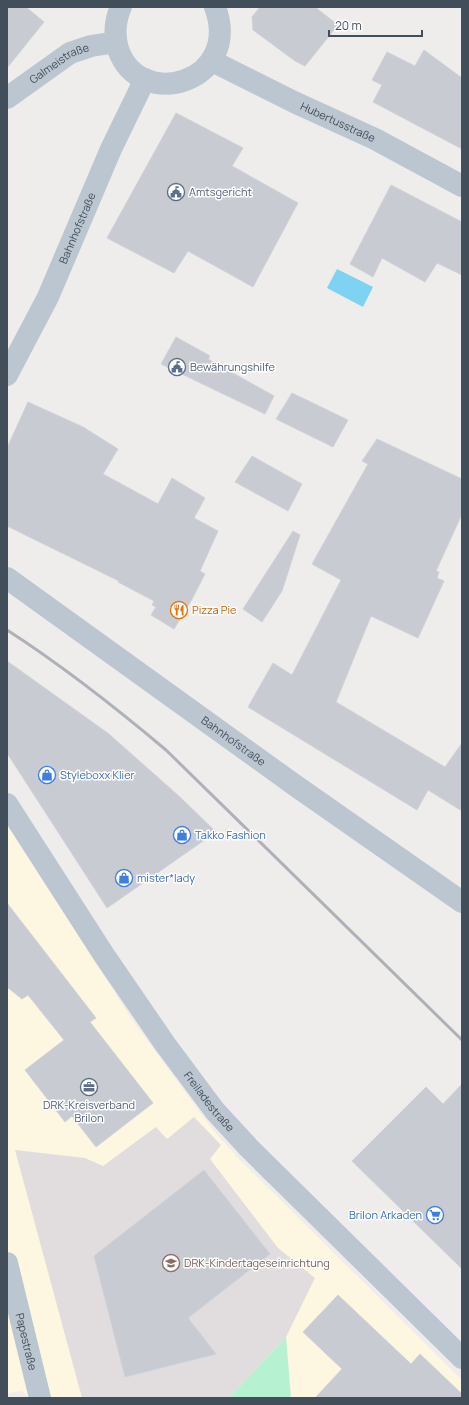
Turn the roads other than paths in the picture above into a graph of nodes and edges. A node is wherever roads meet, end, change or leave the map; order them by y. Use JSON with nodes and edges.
{"nodes":[{"id":1,"x":120,"y":7,"type":"edge"},
{"id":2,"x":215,"y":7,"type":"edge"},
{"id":3,"x":116,"y":42,"type":"junction"},
{"id":4,"x":212,"y":60,"type":"junction"},
{"id":5,"x":145,"y":79,"type":"junction"},
{"id":6,"x":7,"y":98,"type":"edge"},
{"id":7,"x":462,"y":186,"type":"edge"},
{"id":8,"x":7,"y":375,"type":"edge"},
{"id":9,"x":7,"y":578,"type":"edge"},
{"id":10,"x":7,"y":804,"type":"edge"},
{"id":11,"x":462,"y":902,"type":"edge"},
{"id":12,"x":7,"y":1263,"type":"edge"},
{"id":13,"x":462,"y":1358,"type":"edge"},
{"id":14,"x":40,"y":1398,"type":"edge"}],
"edges":[{"from":1,"to":3,"type":"street"},
{"from":2,"to":4,"type":"street"},
{"from":3,"to":5,"type":"street"},
{"from":3,"to":6,"type":"street","name":"Galmeistraße"},
{"from":4,"to":5,"type":"street"},
{"from":4,"to":7,"type":"street","name":"Hubertusstraße"},
{"from":5,"to":8,"type":"street","name":"Bahnhofstraße"},
{"from":9,"to":11,"type":"street","name":"Bahnhofstraße"},
{"from":10,"to":13,"type":"street","name":"Freiladestraße"},
{"from":12,"to":14,"type":"street","name":"Papestraße"}]}
